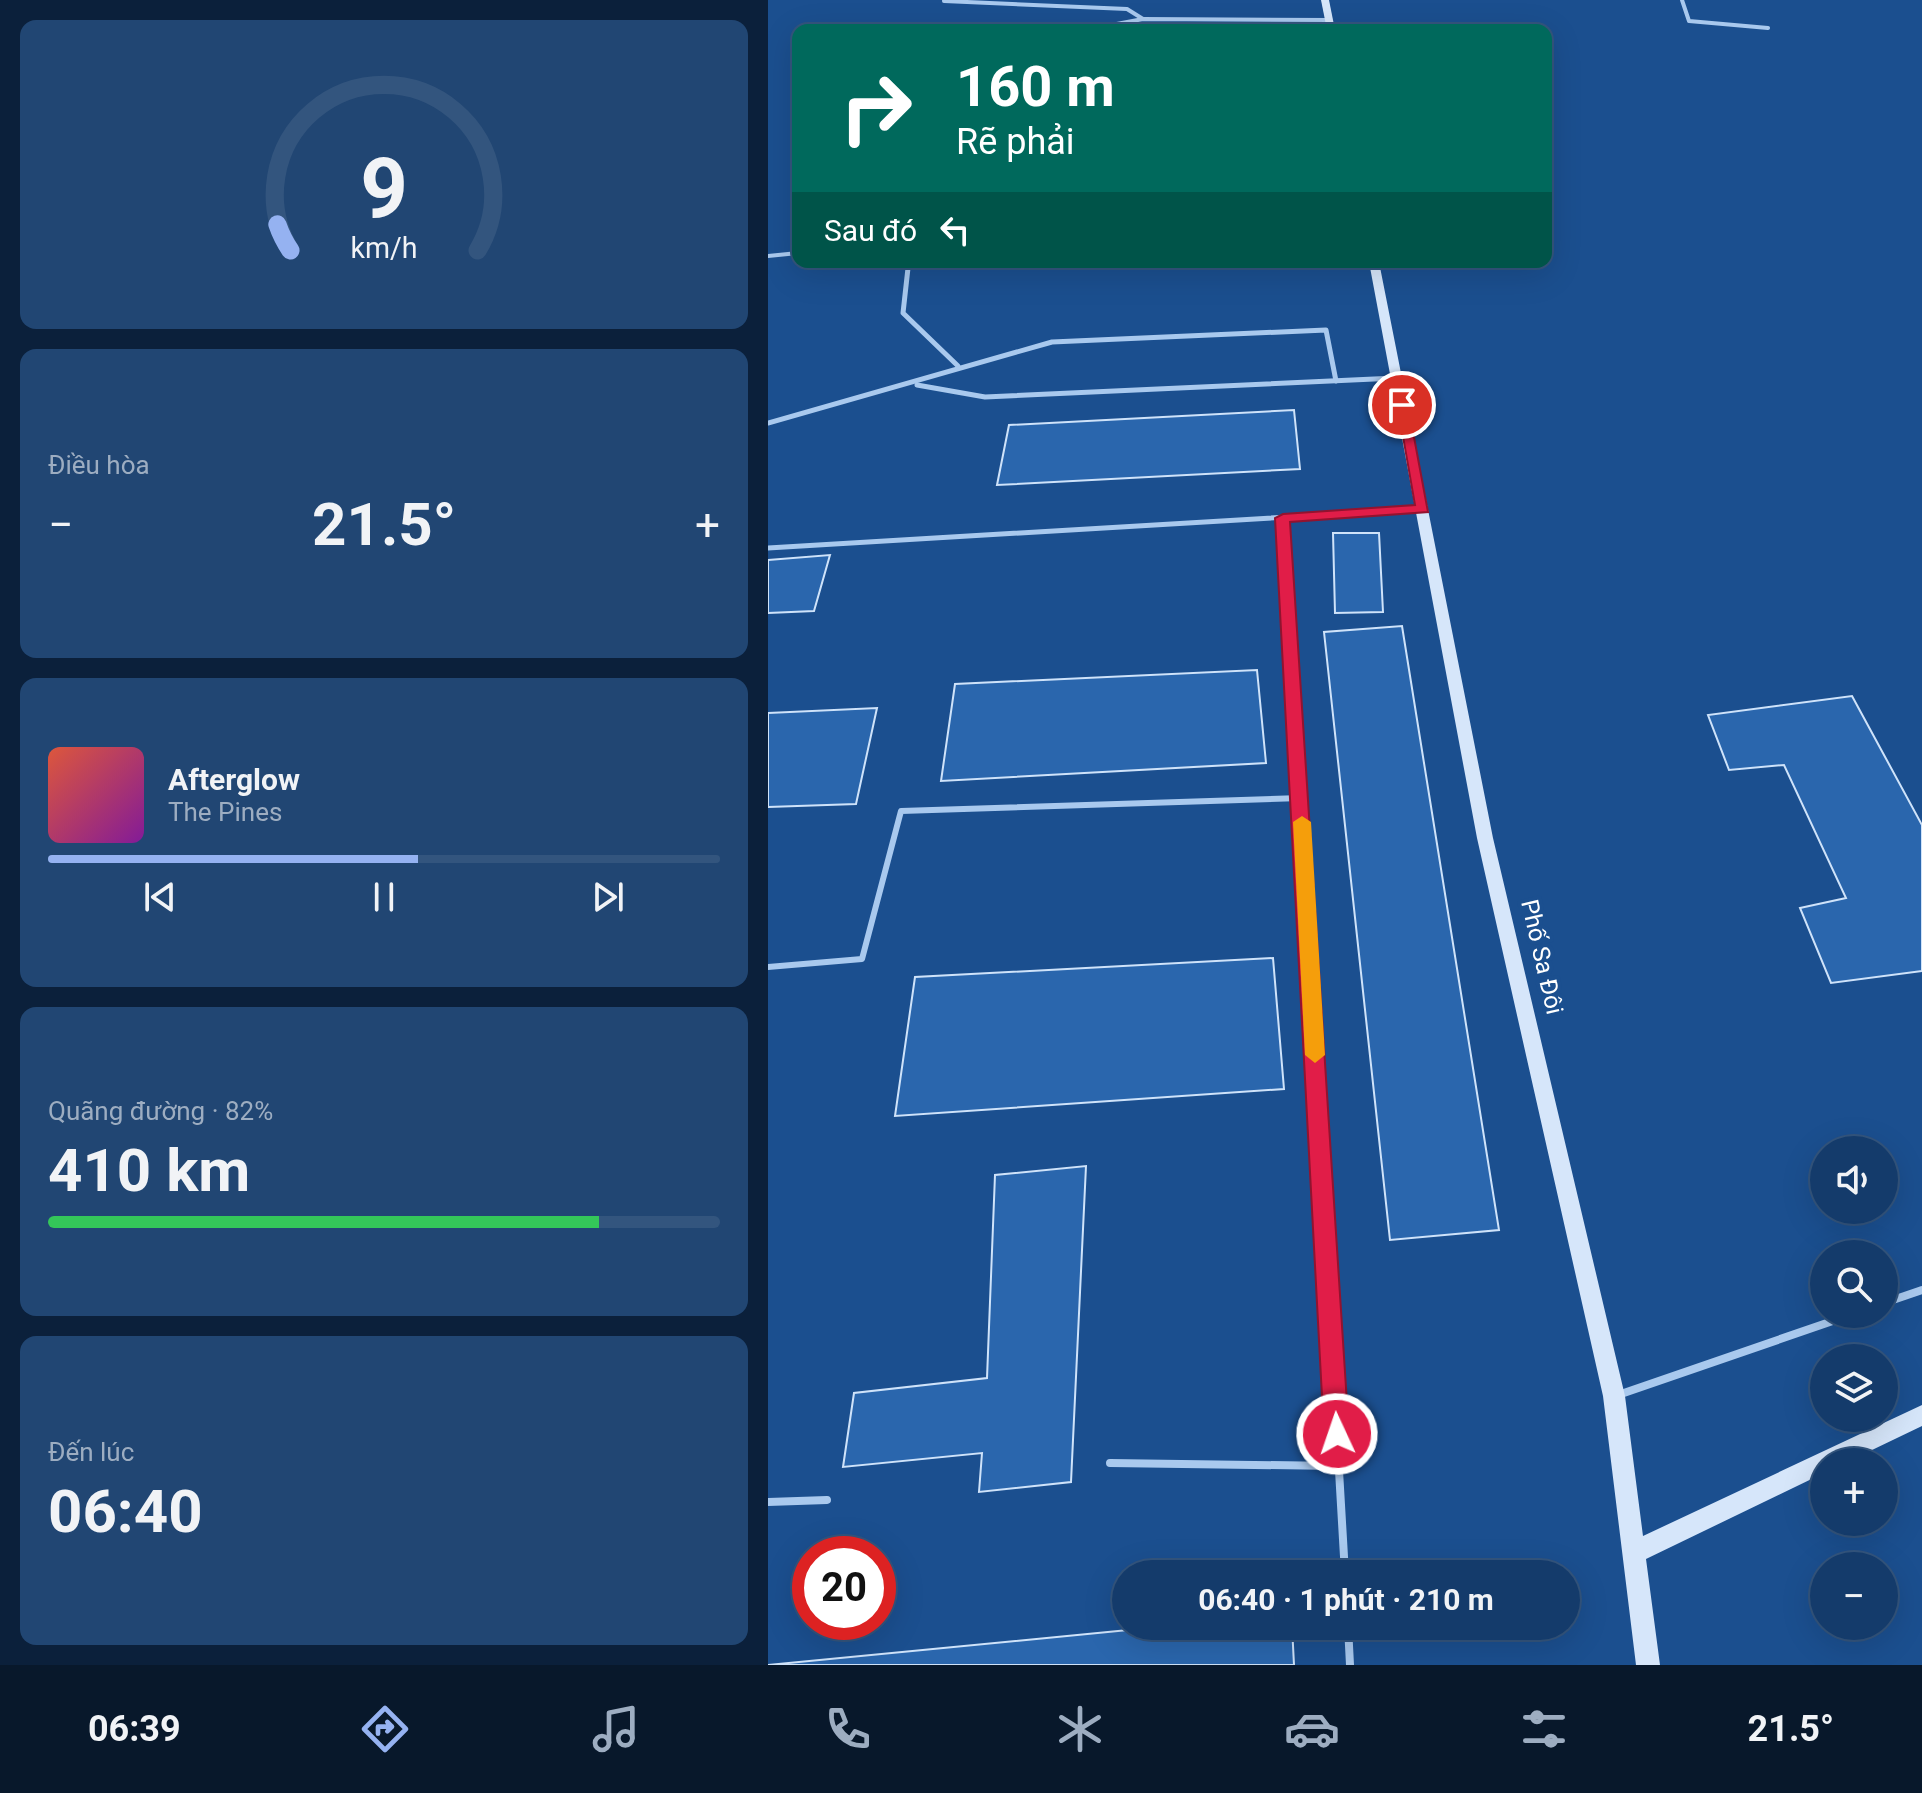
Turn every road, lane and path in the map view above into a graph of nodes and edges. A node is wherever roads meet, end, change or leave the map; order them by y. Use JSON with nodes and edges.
{"nodes":[{"id":1,"x":1325,"y":0,"type":"edge"},
{"id":2,"x":1682,"y":0,"type":"edge"},
{"id":3,"x":944,"y":1,"type":"edge"},
{"id":4,"x":1143,"y":19,"type":"junction"},
{"id":5,"x":1117,"y":24,"type":"edge"},
{"id":6,"x":1299,"y":24,"type":"edge"},
{"id":7,"x":1330,"y":24,"type":"edge"},
{"id":8,"x":1768,"y":28,"type":"dead end"},
{"id":9,"x":792,"y":254,"type":"edge"},
{"id":10,"x":768,"y":256,"type":"edge"},
{"id":11,"x":908,"y":268,"type":"edge"},
{"id":12,"x":1375,"y":268,"type":"edge"},
{"id":13,"x":958,"y":366,"type":"junction"},
{"id":14,"x":1396,"y":378,"type":"junction"},
{"id":15,"x":1336,"y":381,"type":"junction"},
{"id":16,"x":914,"y":384,"type":"junction"},
{"id":17,"x":768,"y":423,"type":"edge"},
{"id":18,"x":1423,"y":509,"type":"junction"},
{"id":19,"x":1283,"y":518,"type":"junction"},
{"id":20,"x":768,"y":548,"type":"edge"},
{"id":21,"x":1301,"y":798,"type":"junction"},
{"id":22,"x":768,"y":967,"type":"edge"},
{"id":23,"x":1922,"y":1290,"type":"edge"},
{"id":24,"x":1898,"y":1298,"type":"edge"},
{"id":25,"x":1812,"y":1328,"type":"edge"},
{"id":26,"x":1614,"y":1396,"type":"junction"},
{"id":27,"x":1922,"y":1415,"type":"edge"},
{"id":28,"x":1110,"y":1463,"type":"dead end"},
{"id":29,"x":1338,"y":1466,"type":"junction"},
{"id":30,"x":827,"y":1500,"type":"dead end"},
{"id":31,"x":768,"y":1502,"type":"edge"},
{"id":32,"x":1635,"y":1552,"type":"junction"},
{"id":33,"x":1344,"y":1560,"type":"edge"},
{"id":34,"x":1349,"y":1640,"type":"edge"},
{"id":35,"x":1350,"y":1665,"type":"edge"},
{"id":36,"x":1648,"y":1665,"type":"edge"}],
"edges":[{"from":1,"to":7,"type":"street"},
{"from":2,"to":8,"type":"lane"},
{"from":3,"to":4,"type":"lane"},
{"from":4,"to":5,"type":"lane"},
{"from":4,"to":6,"type":"lane"},
{"from":9,"to":10,"type":"lane"},
{"from":11,"to":13,"type":"lane"},
{"from":12,"to":14,"type":"street","name":"Phố Sa Đôi"},
{"from":13,"to":15,"type":"lane"},
{"from":13,"to":16,"type":"lane"},
{"from":14,"to":15,"type":"lane"},
{"from":14,"to":18,"type":"street","name":"Phố Sa Đôi"},
{"from":15,"to":16,"type":"lane"},
{"from":16,"to":17,"type":"lane"},
{"from":18,"to":19,"type":"lane"},
{"from":18,"to":26,"type":"street","name":"Phố Sa Đôi"},
{"from":19,"to":20,"type":"lane"},
{"from":19,"to":21,"type":"lane"},
{"from":21,"to":22,"type":"lane"},
{"from":21,"to":29,"type":"lane"},
{"from":23,"to":24,"type":"lane"},
{"from":25,"to":26,"type":"lane"},
{"from":26,"to":32,"type":"street","name":"Phố Sa Đôi"},
{"from":27,"to":32,"type":"street"},
{"from":28,"to":29,"type":"lane"},
{"from":29,"to":33,"type":"lane"},
{"from":30,"to":31,"type":"lane"},
{"from":32,"to":36,"type":"street","name":"Phố Sa Đôi"},
{"from":34,"to":35,"type":"lane"}]}
